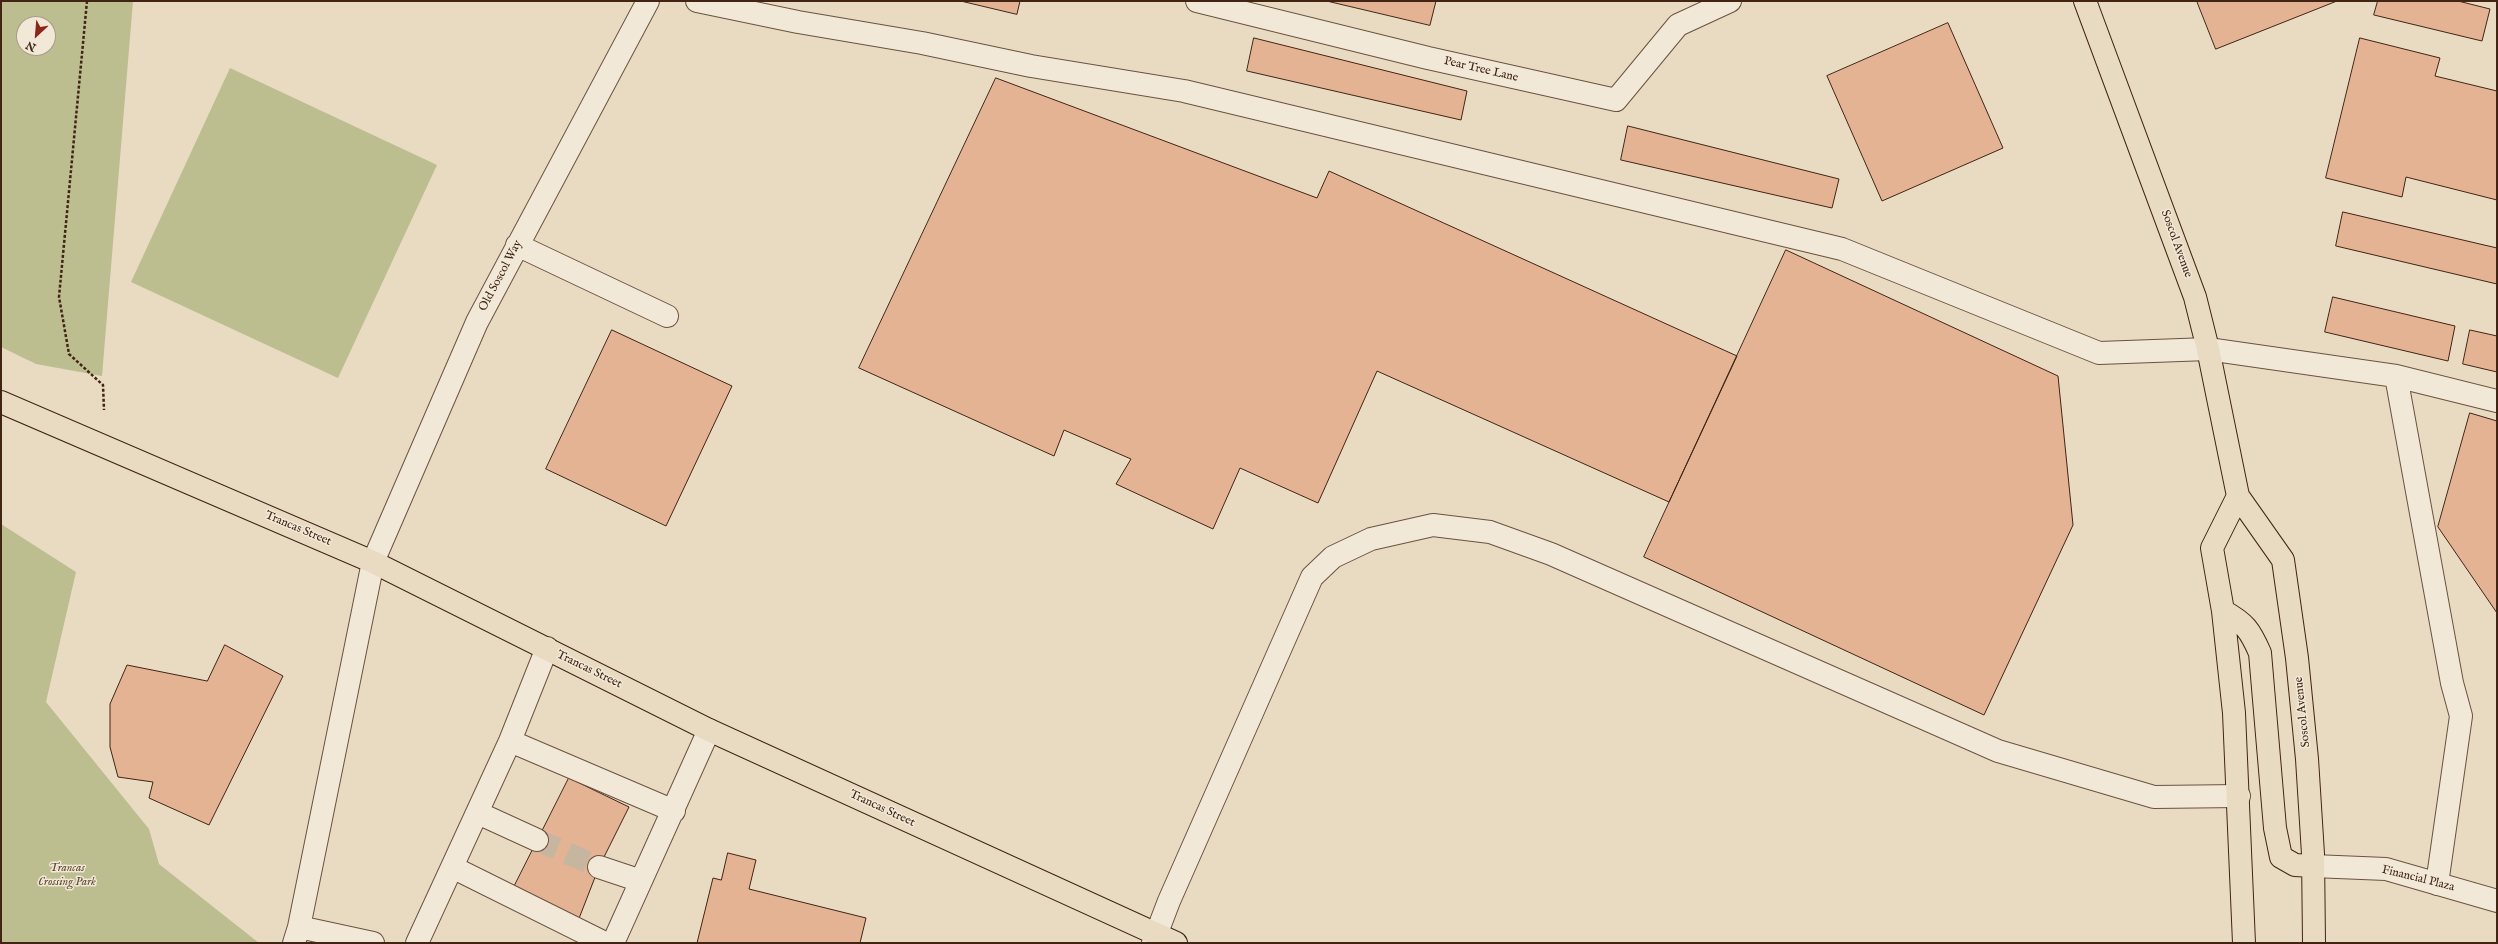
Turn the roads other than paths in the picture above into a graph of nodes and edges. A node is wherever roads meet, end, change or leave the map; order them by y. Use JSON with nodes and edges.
{"nodes":[{"id":1,"x":648,"y":1,"type":"edge"},
{"id":2,"x":697,"y":1,"type":"edge"},
{"id":3,"x":1197,"y":1,"type":"edge"},
{"id":4,"x":1730,"y":1,"type":"edge"},
{"id":5,"x":2085,"y":1,"type":"edge"},
{"id":6,"x":517,"y":245,"type":"junction"},
{"id":7,"x":667,"y":316,"type":"dead end"},
{"id":8,"x":2208,"y":349,"type":"junction"},
{"id":9,"x":2396,"y":376,"type":"junction"},
{"id":10,"x":2497,"y":401,"type":"edge"},
{"id":11,"x":1,"y":402,"type":"edge"},
{"id":12,"x":2238,"y":496,"type":"junction"},
{"id":13,"x":373,"y":562,"type":"junction"},
{"id":14,"x":2223,"y":611,"type":"junction"},
{"id":15,"x":546,"y":648,"type":"junction"},
{"id":16,"x":709,"y":730,"type":"junction"},
{"id":17,"x":510,"y":741,"type":"junction"},
{"id":18,"x":2238,"y":796,"type":"junction"},
{"id":19,"x":674,"y":811,"type":"junction"},
{"id":20,"x":478,"y":813,"type":"junction"},
{"id":21,"x":537,"y":840,"type":"tunnel mouth"},
{"id":22,"x":2313,"y":866,"type":"junction"},
{"id":23,"x":452,"y":867,"type":"junction"},
{"id":24,"x":599,"y":867,"type":"tunnel mouth"},
{"id":25,"x":641,"y":881,"type":"junction"},
{"id":26,"x":2437,"y":884,"type":"junction"},
{"id":27,"x":2497,"y":901,"type":"edge"},
{"id":28,"x":296,"y":935,"type":"edge"},
{"id":29,"x":1162,"y":940,"type":"edge"},
{"id":30,"x":374,"y":943,"type":"edge"},
{"id":31,"x":417,"y":943,"type":"edge"},
{"id":32,"x":604,"y":943,"type":"edge"},
{"id":33,"x":613,"y":943,"type":"edge"},
{"id":34,"x":2244,"y":943,"type":"edge"},
{"id":35,"x":2314,"y":943,"type":"edge"}],
"edges":[{"from":1,"to":6,"type":"street","name":"Old Soscol Way"},
{"from":2,"to":8,"type":"street"},
{"from":3,"to":4,"type":"street","name":"Pear Tree Lane"},
{"from":5,"to":8,"type":"main road","name":"Soscol Avenue"},
{"from":6,"to":7,"type":"street"},
{"from":6,"to":13,"type":"street","name":"Old Soscol Way"},
{"from":8,"to":9,"type":"street"},
{"from":8,"to":12,"type":"main road","name":"Soscol Avenue"},
{"from":9,"to":10,"type":"street"},
{"from":9,"to":26,"type":"street"},
{"from":11,"to":13,"type":"main road","name":"Trancas Street"},
{"from":12,"to":14,"type":"main road"},
{"from":12,"to":22,"type":"main road","name":"Soscol Avenue"},
{"from":13,"to":15,"type":"main road","name":"Trancas Street"},
{"from":13,"to":28,"type":"street","name":"Old Soscol Way"},
{"from":14,"to":18,"type":"main road"},
{"from":14,"to":22,"type":"main road"},
{"from":15,"to":16,"type":"main road","name":"Trancas Street"},
{"from":15,"to":17,"type":"street"},
{"from":16,"to":19,"type":"street"},
{"from":16,"to":29,"type":"main road","name":"Trancas Street"},
{"from":17,"to":19,"type":"street"},
{"from":17,"to":20,"type":"street"},
{"from":18,"to":29,"type":"street"},
{"from":18,"to":34,"type":"main road"},
{"from":19,"to":25,"type":"street"},
{"from":20,"to":21,"type":"street"},
{"from":20,"to":23,"type":"street"},
{"from":22,"to":26,"type":"street","name":"Financial Plaza"},
{"from":22,"to":35,"type":"main road","name":"Soscol Avenue"},
{"from":23,"to":31,"type":"street"},
{"from":23,"to":32,"type":"street"},
{"from":24,"to":25,"type":"street"},
{"from":25,"to":33,"type":"street"},
{"from":26,"to":27,"type":"street","name":"Financial Plaza"},
{"from":28,"to":30,"type":"street"}]}
